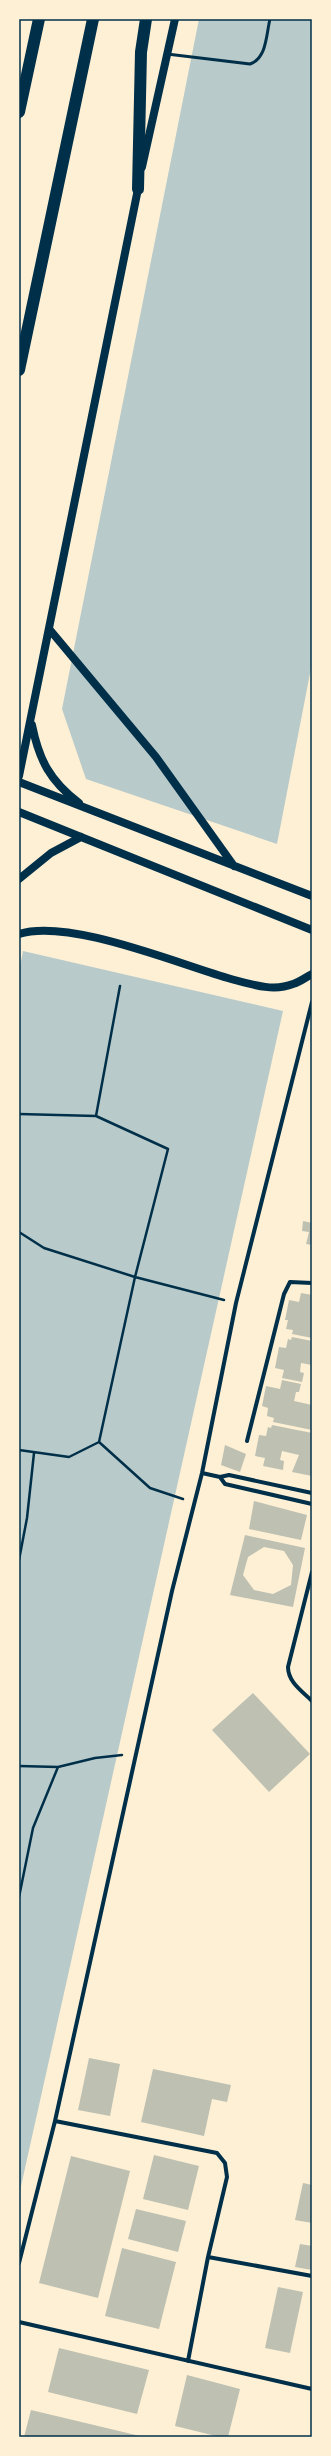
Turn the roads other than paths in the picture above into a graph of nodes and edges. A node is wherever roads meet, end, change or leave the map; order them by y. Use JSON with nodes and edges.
{"nodes":[{"id":1,"x":39,"y":19,"type":"edge"},
{"id":2,"x":93,"y":19,"type":"edge"},
{"id":3,"x":146,"y":19,"type":"edge"},
{"id":4,"x":175,"y":19,"type":"edge"},
{"id":5,"x":270,"y":19,"type":"edge"},
{"id":6,"x":167,"y":54,"type":"junction"},
{"id":7,"x":19,"y":112,"type":"edge"},
{"id":8,"x":138,"y":189,"type":"junction"},
{"id":9,"x":19,"y":370,"type":"edge"},
{"id":10,"x":50,"y":630,"type":"junction"},
{"id":11,"x":31,"y":720,"type":"junction"},
{"id":12,"x":19,"y":776,"type":"edge"},
{"id":13,"x":19,"y":782,"type":"edge"},
{"id":14,"x":88,"y":809,"type":"junction"},
{"id":15,"x":19,"y":812,"type":"edge"},
{"id":16,"x":81,"y":838,"type":"junction"},
{"id":17,"x":234,"y":866,"type":"junction"},
{"id":18,"x":19,"y":879,"type":"edge"},
{"id":19,"x":312,"y":896,"type":"edge"},
{"id":20,"x":312,"y":930,"type":"edge"},
{"id":21,"x":19,"y":934,"type":"edge"},
{"id":22,"x":312,"y":974,"type":"edge"},
{"id":23,"x":312,"y":1002,"type":"edge"},
{"id":24,"x":312,"y":1283,"type":"edge"},
{"id":25,"x":247,"y":1441,"type":"dead end"},
{"id":26,"x":202,"y":1473,"type":"junction"},
{"id":27,"x":220,"y":1477,"type":"junction"},
{"id":28,"x":312,"y":1493,"type":"edge"},
{"id":29,"x":312,"y":1504,"type":"edge"},
{"id":30,"x":312,"y":1572,"type":"edge"},
{"id":31,"x":311,"y":1585,"type":"edge"},
{"id":32,"x":312,"y":1701,"type":"edge"},
{"id":33,"x":55,"y":2121,"type":"junction"},
{"id":34,"x":208,"y":2257,"type":"junction"},
{"id":35,"x":19,"y":2263,"type":"edge"},
{"id":36,"x":312,"y":2276,"type":"edge"},
{"id":37,"x":19,"y":2322,"type":"edge"},
{"id":38,"x":188,"y":2361,"type":"junction"},
{"id":39,"x":312,"y":2389,"type":"edge"}],
"edges":[{"from":1,"to":7,"type":"highway"},
{"from":2,"to":9,"type":"highway"},
{"from":3,"to":8,"type":"highway"},
{"from":4,"to":6,"type":"main road"},
{"from":5,"to":6,"type":"lane"},
{"from":6,"to":8,"type":"main road"},
{"from":8,"to":10,"type":"main road"},
{"from":10,"to":11,"type":"main road"},
{"from":10,"to":17,"type":"main road"},
{"from":11,"to":12,"type":"main road"},
{"from":11,"to":14,"type":"main road"},
{"from":13,"to":14,"type":"main road"},
{"from":14,"to":17,"type":"main road"},
{"from":15,"to":16,"type":"main road"},
{"from":16,"to":18,"type":"main road"},
{"from":16,"to":20,"type":"main road"},
{"from":17,"to":19,"type":"main road"},
{"from":21,"to":22,"type":"main road"},
{"from":23,"to":26,"type":"street"},
{"from":24,"to":25,"type":"street"},
{"from":26,"to":27,"type":"street"},
{"from":26,"to":33,"type":"street"},
{"from":27,"to":28,"type":"street"},
{"from":27,"to":29,"type":"street"},
{"from":30,"to":31,"type":"street"},
{"from":31,"to":32,"type":"street"},
{"from":33,"to":34,"type":"street"},
{"from":33,"to":35,"type":"street"},
{"from":34,"to":36,"type":"street"},
{"from":34,"to":38,"type":"street"},
{"from":37,"to":38,"type":"street"},
{"from":38,"to":39,"type":"street"}]}
